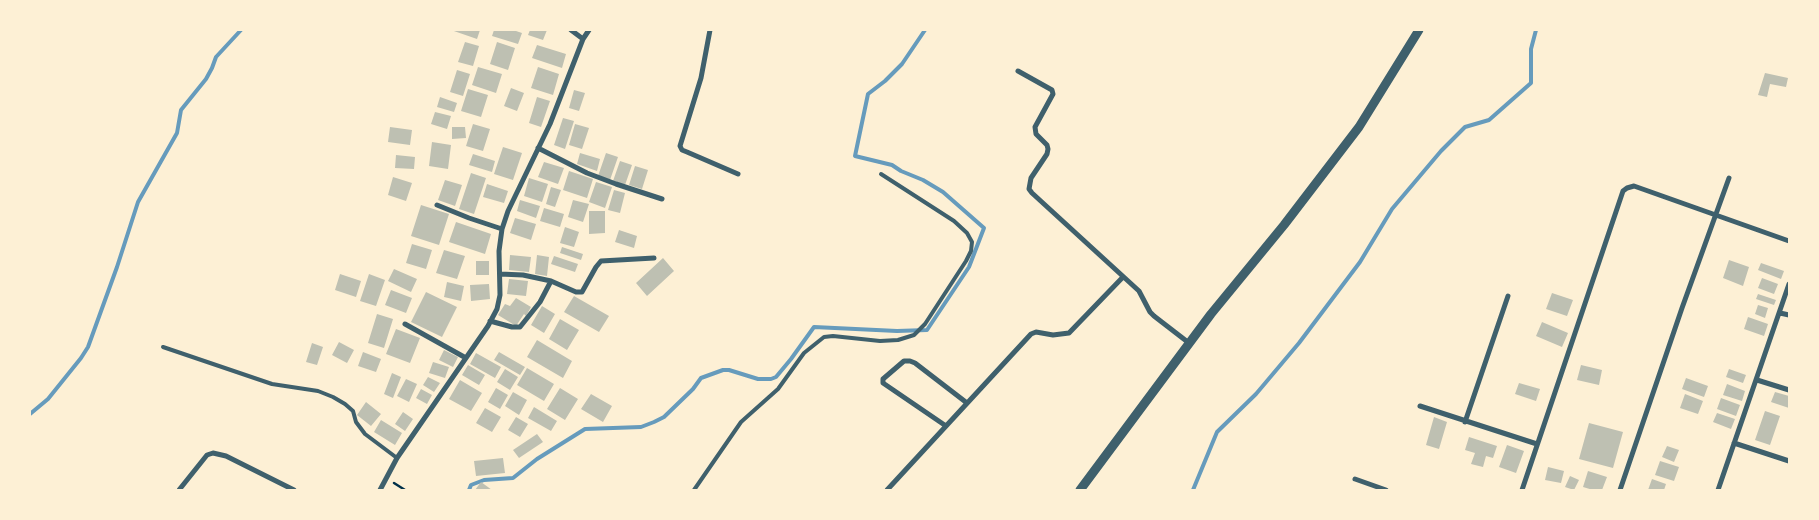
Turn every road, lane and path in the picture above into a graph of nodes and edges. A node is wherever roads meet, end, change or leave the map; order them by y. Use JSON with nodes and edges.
{"nodes":[{"id":1,"x":571,"y":30,"type":"edge"},
{"id":2,"x":589,"y":30,"type":"edge"},
{"id":3,"x":710,"y":30,"type":"edge"},
{"id":4,"x":1418,"y":30,"type":"edge"},
{"id":5,"x":583,"y":39,"type":"junction"},
{"id":6,"x":1018,"y":71,"type":"dead end"},
{"id":7,"x":538,"y":148,"type":"junction"},
{"id":8,"x":738,"y":174,"type":"dead end"},
{"id":9,"x":881,"y":174,"type":"dead end"},
{"id":10,"x":1729,"y":178,"type":"dead end"},
{"id":11,"x":662,"y":199,"type":"dead end"},
{"id":12,"x":437,"y":205,"type":"dead end"},
{"id":13,"x":1715,"y":216,"type":"junction"},
{"id":14,"x":502,"y":229,"type":"junction"},
{"id":15,"x":1789,"y":241,"type":"edge"},
{"id":16,"x":654,"y":258,"type":"dead end"},
{"id":17,"x":500,"y":274,"type":"junction"},
{"id":18,"x":1123,"y":277,"type":"junction"},
{"id":19,"x":551,"y":281,"type":"junction"},
{"id":20,"x":1789,"y":284,"type":"edge"},
{"id":21,"x":1508,"y":296,"type":"dead end"},
{"id":22,"x":1780,"y":313,"type":"junction"},
{"id":23,"x":1789,"y":315,"type":"edge"},
{"id":24,"x":490,"y":321,"type":"junction"},
{"id":25,"x":405,"y":324,"type":"dead end"},
{"id":26,"x":1189,"y":343,"type":"junction"},
{"id":27,"x":163,"y":347,"type":"dead end"},
{"id":28,"x":466,"y":358,"type":"junction"},
{"id":29,"x":1757,"y":380,"type":"junction"},
{"id":30,"x":1789,"y":390,"type":"edge"},
{"id":31,"x":967,"y":403,"type":"junction"},
{"id":32,"x":1420,"y":406,"type":"dead end"},
{"id":33,"x":1465,"y":422,"type":"junction"},
{"id":34,"x":946,"y":426,"type":"junction"},
{"id":35,"x":1734,"y":442,"type":"junction"},
{"id":36,"x":1537,"y":444,"type":"junction"},
{"id":37,"x":397,"y":458,"type":"junction"},
{"id":38,"x":1789,"y":461,"type":"edge"},
{"id":39,"x":387,"y":477,"type":"junction"},
{"id":40,"x":1355,"y":479,"type":"dead end"},
{"id":41,"x":179,"y":490,"type":"edge"},
{"id":42,"x":294,"y":490,"type":"edge"},
{"id":43,"x":380,"y":490,"type":"edge"},
{"id":44,"x":405,"y":490,"type":"edge"},
{"id":45,"x":694,"y":490,"type":"edge"},
{"id":46,"x":887,"y":490,"type":"edge"},
{"id":47,"x":1080,"y":490,"type":"edge"},
{"id":48,"x":1386,"y":490,"type":"edge"},
{"id":49,"x":1522,"y":490,"type":"edge"},
{"id":50,"x":1620,"y":490,"type":"edge"},
{"id":51,"x":1718,"y":490,"type":"edge"}],
"edges":[{"from":1,"to":5,"type":"street"},
{"from":2,"to":5,"type":"street"},
{"from":3,"to":8,"type":"street"},
{"from":4,"to":26,"type":"street"},
{"from":5,"to":7,"type":"street"},
{"from":6,"to":18,"type":"street"},
{"from":7,"to":11,"type":"street"},
{"from":7,"to":14,"type":"street"},
{"from":9,"to":45,"type":"lane"},
{"from":10,"to":13,"type":"street"},
{"from":12,"to":14,"type":"street"},
{"from":13,"to":15,"type":"street"},
{"from":13,"to":36,"type":"street"},
{"from":13,"to":50,"type":"street"},
{"from":14,"to":17,"type":"street"},
{"from":16,"to":19,"type":"street"},
{"from":17,"to":19,"type":"street"},
{"from":17,"to":24,"type":"street"},
{"from":18,"to":26,"type":"street"},
{"from":18,"to":31,"type":"street"},
{"from":19,"to":24,"type":"street"},
{"from":20,"to":22,"type":"street"},
{"from":21,"to":33,"type":"street"},
{"from":22,"to":23,"type":"street"},
{"from":22,"to":29,"type":"street"},
{"from":24,"to":28,"type":"street"},
{"from":25,"to":28,"type":"street"},
{"from":26,"to":47,"type":"street"},
{"from":27,"to":37,"type":"lane"},
{"from":28,"to":37,"type":"street"},
{"from":29,"to":30,"type":"street"},
{"from":29,"to":35,"type":"street"},
{"from":31,"to":34,"type":"street"},
{"from":31,"to":34,"type":"street"},
{"from":32,"to":33,"type":"street"},
{"from":33,"to":36,"type":"street"},
{"from":34,"to":46,"type":"street"},
{"from":35,"to":38,"type":"street"},
{"from":35,"to":51,"type":"street"},
{"from":36,"to":49,"type":"street"},
{"from":37,"to":39,"type":"street"},
{"from":39,"to":43,"type":"street"},
{"from":39,"to":44,"type":"path"},
{"from":40,"to":48,"type":"street"},
{"from":41,"to":42,"type":"street"}]}
